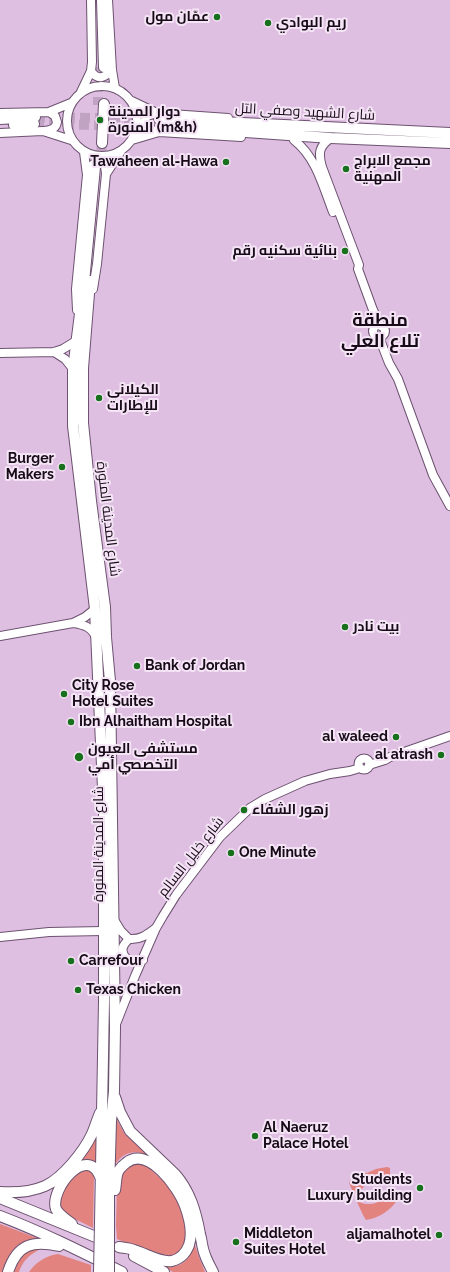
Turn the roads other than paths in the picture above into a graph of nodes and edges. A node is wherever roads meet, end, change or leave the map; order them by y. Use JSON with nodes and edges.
{"nodes":[{"id":1,"x":91,"y":0,"type":"edge"},
{"id":2,"x":97,"y":0,"type":"edge"},
{"id":3,"x":102,"y":0,"type":"edge"},
{"id":4,"x":108,"y":0,"type":"edge"},
{"id":5,"x":101,"y":69,"type":"junction"},
{"id":6,"x":115,"y":88,"type":"junction"},
{"id":7,"x":81,"y":92,"type":"junction"},
{"id":8,"x":131,"y":101,"type":"junction"},
{"id":9,"x":72,"y":103,"type":"junction"},
{"id":10,"x":101,"y":104,"type":"tunnel mouth"},
{"id":11,"x":49,"y":112,"type":"junction"},
{"id":12,"x":0,"y":113,"type":"edge"},
{"id":13,"x":0,"y":119,"type":"edge"},
{"id":14,"x":159,"y":122,"type":"junction"},
{"id":15,"x":0,"y":126,"type":"edge"},
{"id":16,"x":43,"y":131,"type":"junction"},
{"id":17,"x":450,"y":133,"type":"edge"},
{"id":18,"x":0,"y":134,"type":"edge"},
{"id":19,"x":329,"y":134,"type":"junction"},
{"id":20,"x":71,"y":140,"type":"junction"},
{"id":21,"x":132,"y":140,"type":"junction"},
{"id":22,"x":294,"y":140,"type":"junction"},
{"id":23,"x":99,"y":142,"type":"tunnel mouth"},
{"id":24,"x":450,"y":143,"type":"edge"},
{"id":25,"x":121,"y":151,"type":"junction"},
{"id":26,"x":84,"y":152,"type":"junction"},
{"id":27,"x":97,"y":171,"type":"junction"},
{"id":28,"x":358,"y":269,"type":"junction"},
{"id":29,"x":83,"y":324,"type":"junction"},
{"id":30,"x":76,"y":341,"type":"junction"},
{"id":31,"x":54,"y":352,"type":"junction"},
{"id":32,"x":0,"y":353,"type":"edge"},
{"id":33,"x":72,"y":369,"type":"junction"},
{"id":34,"x":450,"y":506,"type":"edge"},
{"id":35,"x":95,"y":610,"type":"junction"},
{"id":36,"x":73,"y":623,"type":"junction"},
{"id":37,"x":0,"y":636,"type":"edge"},
{"id":38,"x":96,"y":637,"type":"junction"},
{"id":39,"x":450,"y":736,"type":"edge"},
{"id":40,"x":113,"y":917,"type":"junction"},
{"id":41,"x":156,"y":928,"type":"junction"},
{"id":42,"x":103,"y":931,"type":"junction"},
{"id":43,"x":0,"y":937,"type":"edge"},
{"id":44,"x":129,"y":939,"type":"junction"},
{"id":45,"x":143,"y":960,"type":"junction"},
{"id":46,"x":115,"y":1028,"type":"junction"},
{"id":47,"x":114,"y":1091,"type":"junction"},
{"id":48,"x":103,"y":1106,"type":"junction"},
{"id":49,"x":102,"y":1180,"type":"junction"},
{"id":50,"x":0,"y":1192,"type":"edge"},
{"id":51,"x":0,"y":1198,"type":"edge"},
{"id":52,"x":0,"y":1216,"type":"edge"},
{"id":53,"x":107,"y":1220,"type":"junction"},
{"id":54,"x":80,"y":1230,"type":"junction"},
{"id":55,"x":119,"y":1247,"type":"junction"},
{"id":56,"x":75,"y":1249,"type":"junction"},
{"id":57,"x":8,"y":1272,"type":"edge"},
{"id":58,"x":99,"y":1272,"type":"edge"},
{"id":59,"x":109,"y":1272,"type":"edge"},
{"id":60,"x":122,"y":1272,"type":"edge"},
{"id":61,"x":164,"y":1272,"type":"edge"},
{"id":62,"x":213,"y":1272,"type":"edge"}],
"edges":[{"from":1,"to":5,"type":"street"},
{"from":2,"to":5,"type":"main road"},
{"from":3,"to":5,"type":"main road"},
{"from":4,"to":5,"type":"street"},
{"from":5,"to":6,"type":"street"},
{"from":5,"to":7,"type":"street"},
{"from":6,"to":7,"type":"street"},
{"from":6,"to":8,"type":"street"},
{"from":7,"to":9,"type":"street"},
{"from":8,"to":14,"type":"street"},
{"from":8,"to":21,"type":"street"},
{"from":9,"to":11,"type":"street"},
{"from":9,"to":20,"type":"street"},
{"from":10,"to":23,"type":"main road"},
{"from":11,"to":12,"type":"street"},
{"from":11,"to":16,"type":"street"},
{"from":13,"to":15,"type":"main road"},
{"from":14,"to":19,"type":"main road","name":"شارع الشهيد وصفي التل"},
{"from":14,"to":21,"type":"street"},
{"from":14,"to":22,"type":"street"},
{"from":16,"to":18,"type":"street"},
{"from":16,"to":20,"type":"street"},
{"from":17,"to":19,"type":"main road","name":"شارع الشهيد وصفي التل"},
{"from":19,"to":22,"type":"street"},
{"from":19,"to":24,"type":"main road","name":"شارع الشهيد وصفي التل"},
{"from":19,"to":28,"type":"street"},
{"from":20,"to":26,"type":"street"},
{"from":21,"to":25,"type":"street"},
{"from":22,"to":28,"type":"street"},
{"from":25,"to":26,"type":"street"},
{"from":25,"to":27,"type":"street","name":"شارع المدينة المنورة"},
{"from":26,"to":27,"type":"street","name":"شارع المدينة المنورة"},
{"from":27,"to":29,"type":"main road","name":"شارع المدينة المنورة"},
{"from":28,"to":34,"type":"street"},
{"from":29,"to":30,"type":"main road","name":"شارع المدينة المنورة"},
{"from":29,"to":40,"type":"main road","name":"شارع المدينة المنورة"},
{"from":30,"to":31,"type":"street"},
{"from":30,"to":33,"type":"main road","name":"شارع المدينة المنورة"},
{"from":31,"to":32,"type":"street"},
{"from":31,"to":33,"type":"street"},
{"from":33,"to":35,"type":"main road","name":"شارع المدينة المنورة"},
{"from":35,"to":36,"type":"street"},
{"from":35,"to":38,"type":"main road","name":"شارع المدينة المنورة"},
{"from":36,"to":37,"type":"street"},
{"from":36,"to":38,"type":"street"},
{"from":38,"to":42,"type":"main road","name":"شارع المدينة المنورة"},
{"from":39,"to":41,"type":"street","name":"شارع خليل السالم"},
{"from":40,"to":44,"type":"street"},
{"from":40,"to":46,"type":"main road","name":"شارع المدينة المنورة"},
{"from":41,"to":44,"type":"street","name":"شارع خليل السالم"},
{"from":41,"to":45,"type":"street","name":"شارع خليل السالم"},
{"from":42,"to":43,"type":"street"},
{"from":42,"to":48,"type":"main road","name":"شارع المدينة المنورة"},
{"from":44,"to":45,"type":"street"},
{"from":45,"to":46,"type":"street","name":"شارع خليل السالم"},
{"from":46,"to":47,"type":"main road","name":"شارع المدينة المنورة"},
{"from":47,"to":53,"type":"main road","name":"شارع المدينة المنورة"},
{"from":47,"to":62,"type":"main road"},
{"from":48,"to":49,"type":"main road","name":"شارع المدينة المنورة"},
{"from":48,"to":50,"type":"main road"},
{"from":49,"to":53,"type":"main road","name":"شارع المدينة المنورة"},
{"from":49,"to":54,"type":"main road"},
{"from":51,"to":54,"type":"main road"},
{"from":52,"to":56,"type":"main road"},
{"from":53,"to":55,"type":"main road"},
{"from":53,"to":58,"type":"main road","bridge":true},
{"from":53,"to":59,"type":"main road","bridge":true},
{"from":54,"to":55,"type":"main road"},
{"from":55,"to":61,"type":"main road"},
{"from":56,"to":57,"type":"main road"},
{"from":56,"to":60,"type":"main road"}]}
